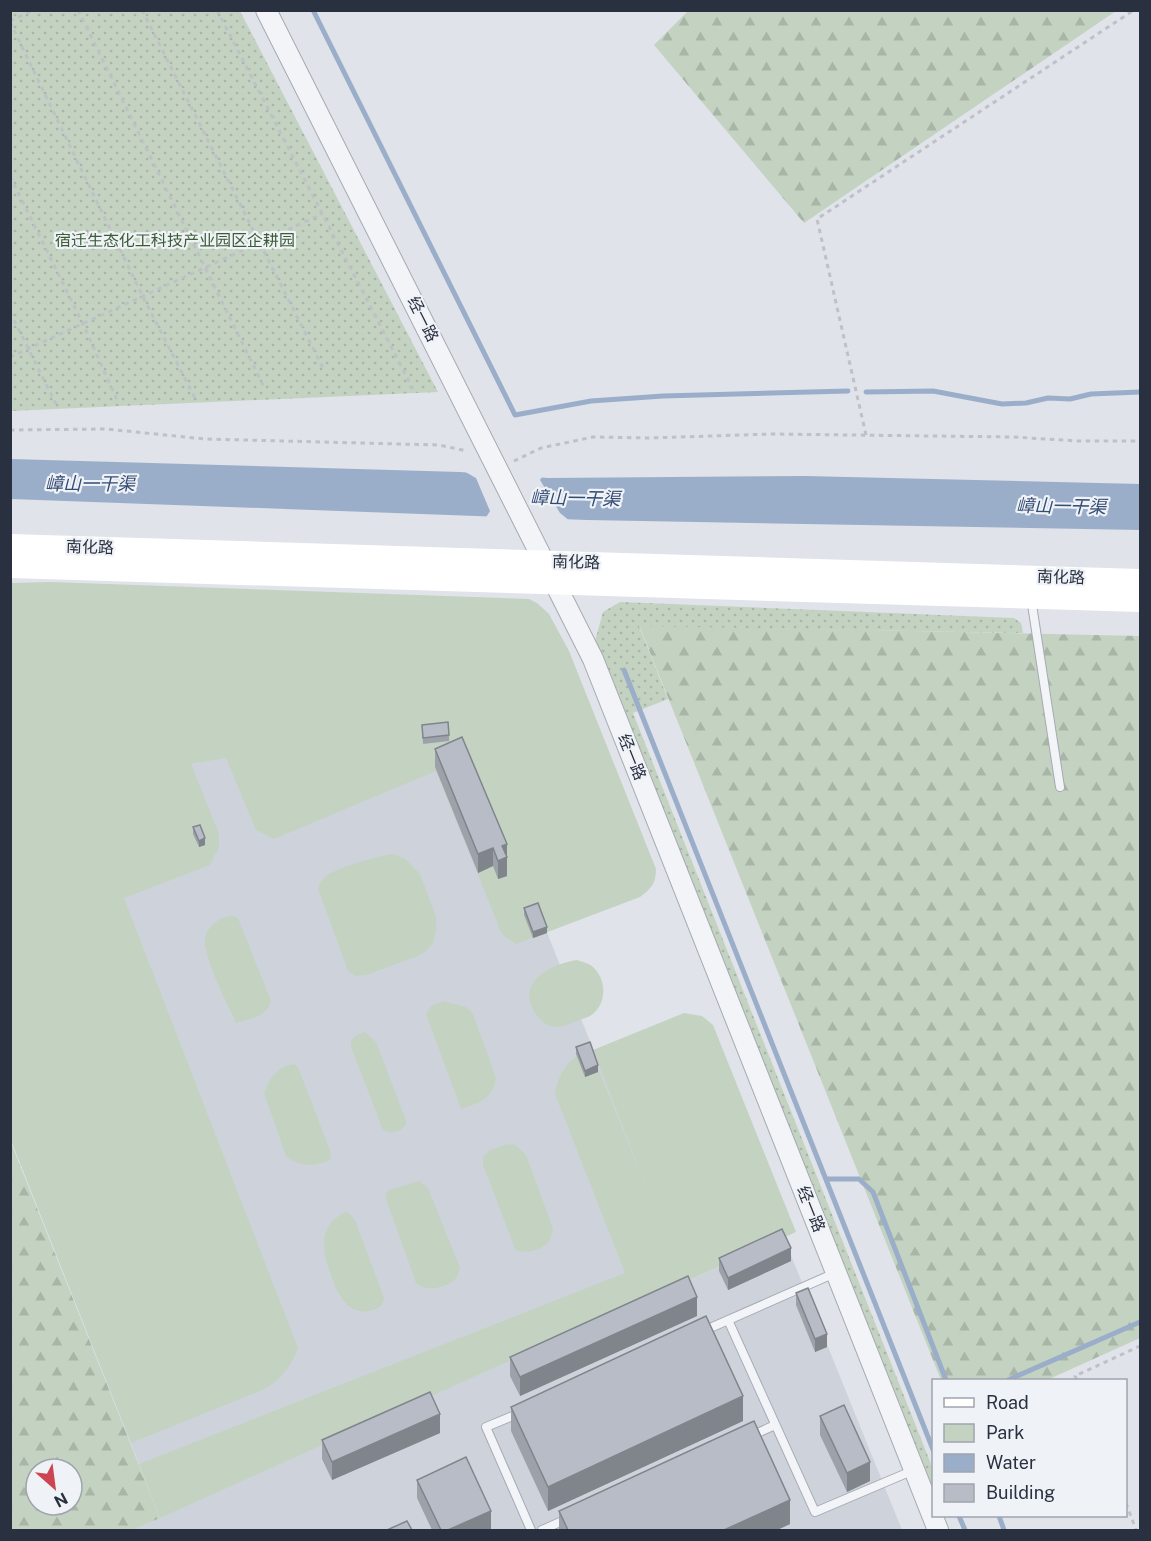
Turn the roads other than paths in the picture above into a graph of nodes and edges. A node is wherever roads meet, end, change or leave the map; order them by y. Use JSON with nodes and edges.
{"nodes":[{"id":1,"x":266,"y":10,"type":"edge"},
{"id":2,"x":10,"y":545,"type":"edge"},
{"id":3,"x":544,"y":561,"type":"junction"},
{"id":4,"x":10,"y":567,"type":"edge"},
{"id":5,"x":1140,"y":580,"type":"edge"},
{"id":6,"x":556,"y":583,"type":"junction"},
{"id":7,"x":1031,"y":598,"type":"junction"},
{"id":8,"x":1140,"y":601,"type":"edge"},
{"id":9,"x":1060,"y":787,"type":"dead end"},
{"id":10,"x":836,"y":1272,"type":"junction"},
{"id":11,"x":728,"y":1320,"type":"junction"},
{"id":12,"x":697,"y":1334,"type":"edge"},
{"id":13,"x":528,"y":1409,"type":"edge"},
{"id":14,"x":776,"y":1425,"type":"junction"},
{"id":15,"x":744,"y":1439,"type":"edge"},
{"id":16,"x":914,"y":1470,"type":"junction"},
{"id":17,"x":932,"y":1515,"type":"edge"},
{"id":18,"x":574,"y":1516,"type":"edge"},
{"id":19,"x":531,"y":1530,"type":"edge"},
{"id":20,"x":542,"y":1530,"type":"edge"}],
"edges":[{"from":1,"to":3,"type":"street","name":"经一路"},
{"from":2,"to":3,"type":"main road","name":"南化路"},
{"from":3,"to":5,"type":"main road","name":"南化路"},
{"from":3,"to":6,"type":"street","name":"经一路"},
{"from":4,"to":6,"type":"main road","name":"南化路"},
{"from":6,"to":7,"type":"main road","name":"南化路"},
{"from":6,"to":10,"type":"street","name":"经一路"},
{"from":7,"to":8,"type":"main road","name":"南化路"},
{"from":7,"to":9,"type":"lane"},
{"from":10,"to":11,"type":"lane"},
{"from":10,"to":16,"type":"street","name":"经一路"},
{"from":11,"to":12,"type":"lane"},
{"from":11,"to":14,"type":"lane"},
{"from":13,"to":19,"type":"lane"},
{"from":14,"to":15,"type":"lane"},
{"from":14,"to":16,"type":"lane"},
{"from":16,"to":17,"type":"street","name":"经一路"},
{"from":18,"to":20,"type":"lane"}]}
